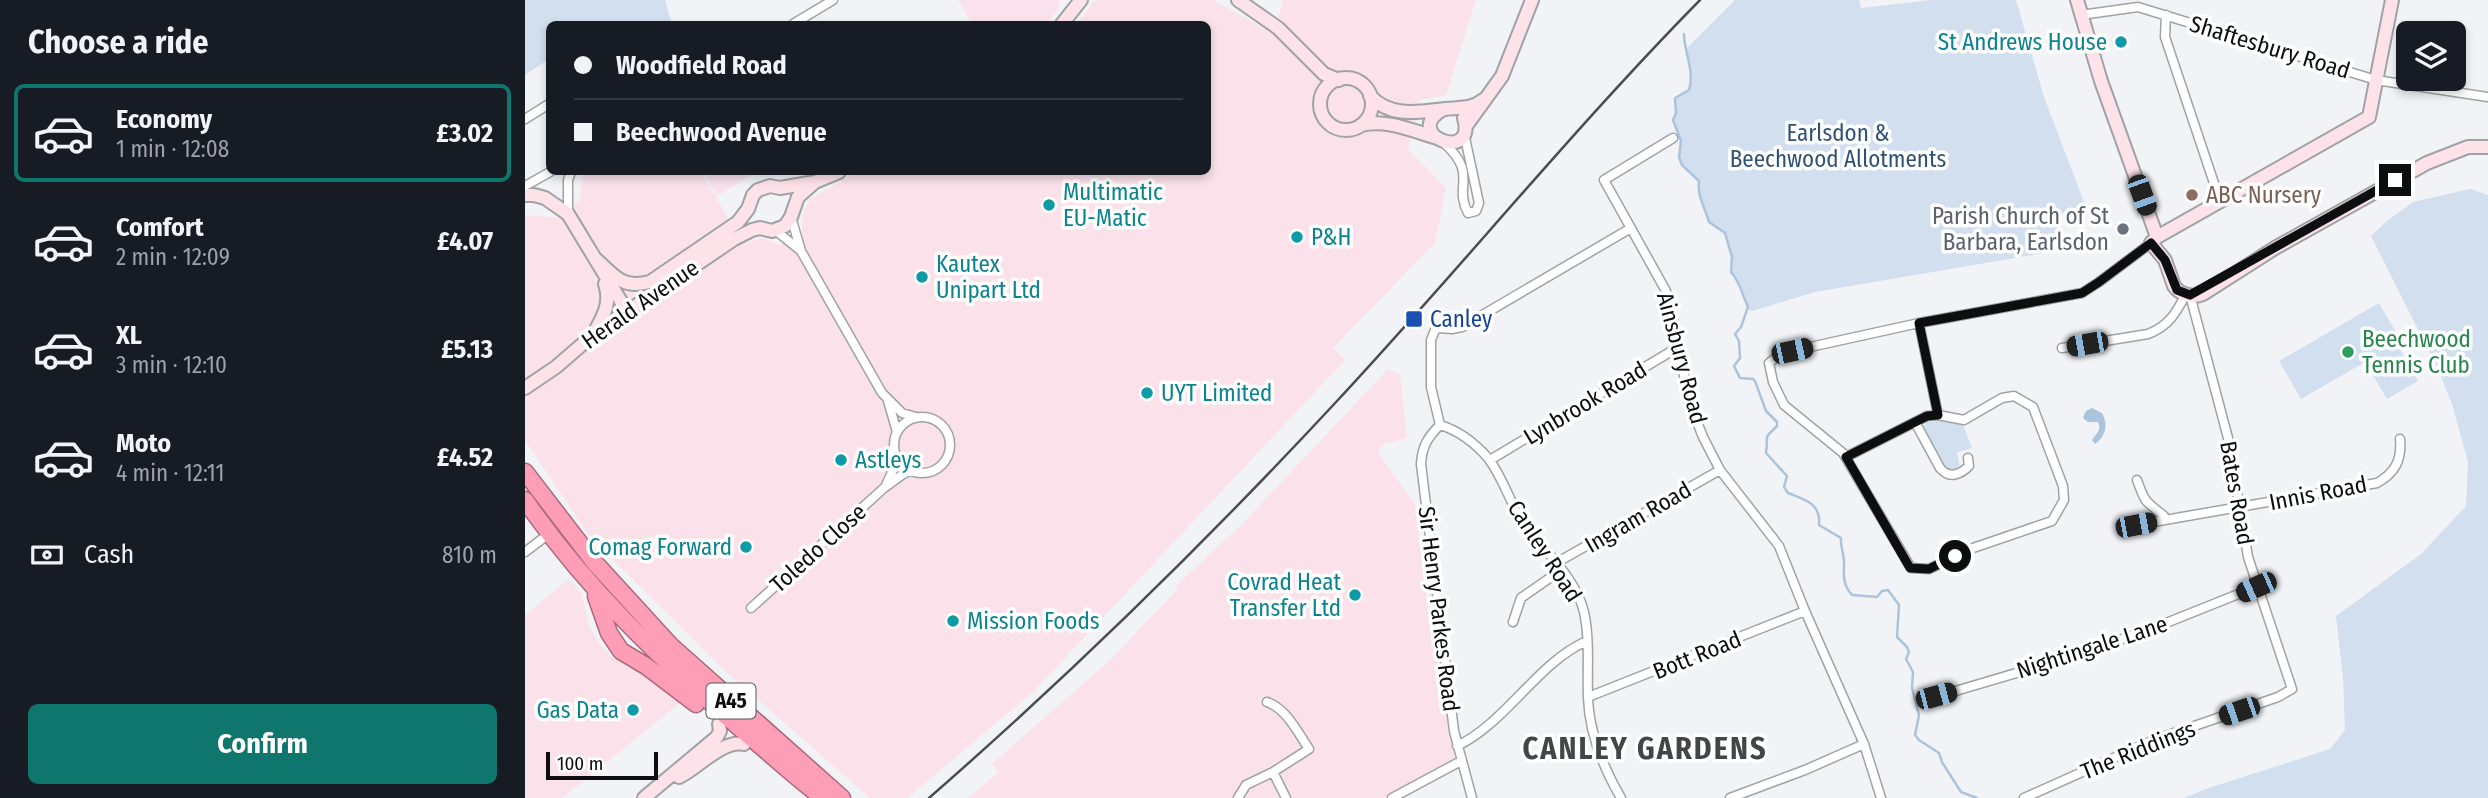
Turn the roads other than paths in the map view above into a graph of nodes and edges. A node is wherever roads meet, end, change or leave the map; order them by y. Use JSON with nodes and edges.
{"nodes":[{"id":1,"x":833,"y":0,"type":"edge"},
{"id":2,"x":1072,"y":0,"type":"edge"},
{"id":3,"x":1081,"y":0,"type":"edge"},
{"id":4,"x":1238,"y":0,"type":"edge"},
{"id":5,"x":1532,"y":0,"type":"edge"},
{"id":6,"x":2077,"y":0,"type":"edge"},
{"id":7,"x":2392,"y":0,"type":"edge"},
{"id":8,"x":2081,"y":15,"type":"junction"},
{"id":9,"x":2166,"y":16,"type":"junction"},
{"id":10,"x":798,"y":21,"type":"edge"},
{"id":11,"x":1064,"y":21,"type":"edge"},
{"id":12,"x":1310,"y":60,"type":"junction"},
{"id":13,"x":1339,"y":80,"type":"junction"},
{"id":14,"x":2376,"y":80,"type":"junction"},
{"id":15,"x":1324,"y":91,"type":"junction"},
{"id":16,"x":1370,"y":96,"type":"junction"},
{"id":17,"x":1489,"y":96,"type":"junction"},
{"id":18,"x":2488,"y":97,"type":"edge"},
{"id":19,"x":546,"y":106,"type":"edge"},
{"id":20,"x":1448,"y":109,"type":"junction"},
{"id":21,"x":529,"y":120,"type":"edge"},
{"id":22,"x":1361,"y":125,"type":"junction"},
{"id":23,"x":1465,"y":129,"type":"junction"},
{"id":24,"x":1672,"y":138,"type":"dead end"},
{"id":25,"x":1439,"y":140,"type":"junction"},
{"id":26,"x":2488,"y":147,"type":"edge"},
{"id":27,"x":546,"y":174,"type":"edge"},
{"id":28,"x":570,"y":175,"type":"edge"},
{"id":29,"x":832,"y":175,"type":"edge"},
{"id":30,"x":815,"y":182,"type":"junction"},
{"id":31,"x":525,"y":186,"type":"edge"},
{"id":32,"x":780,"y":188,"type":"junction"},
{"id":33,"x":525,"y":195,"type":"edge"},
{"id":34,"x":2220,"y":201,"type":"junction"},
{"id":35,"x":748,"y":209,"type":"junction"},
{"id":36,"x":792,"y":213,"type":"junction"},
{"id":37,"x":568,"y":214,"type":"junction"},
{"id":38,"x":760,"y":228,"type":"junction"},
{"id":39,"x":1630,"y":228,"type":"junction"},
{"id":40,"x":775,"y":230,"type":"junction"},
{"id":41,"x":2154,"y":240,"type":"junction"},
{"id":42,"x":801,"y":251,"type":"junction"},
{"id":43,"x":597,"y":260,"type":"junction"},
{"id":44,"x":2188,"y":294,"type":"junction"},
{"id":45,"x":628,"y":313,"type":"junction"},
{"id":46,"x":1919,"y":323,"type":"junction"},
{"id":47,"x":593,"y":335,"type":"junction"},
{"id":48,"x":1680,"y":346,"type":"junction"},
{"id":49,"x":2062,"y":348,"type":"dead end"},
{"id":50,"x":556,"y":367,"type":"junction"},
{"id":51,"x":525,"y":388,"type":"edge"},
{"id":52,"x":525,"y":398,"type":"edge"},
{"id":53,"x":887,"y":399,"type":"junction"},
{"id":54,"x":1938,"y":415,"type":"junction"},
{"id":55,"x":916,"y":417,"type":"junction"},
{"id":56,"x":1915,"y":422,"type":"junction"},
{"id":57,"x":1440,"y":425,"type":"junction"},
{"id":58,"x":897,"y":432,"type":"junction"},
{"id":59,"x":2400,"y":439,"type":"dead end"},
{"id":60,"x":896,"y":454,"type":"junction"},
{"id":61,"x":1846,"y":457,"type":"junction"},
{"id":62,"x":1968,"y":458,"type":"dead end"},
{"id":63,"x":1490,"y":460,"type":"junction"},
{"id":64,"x":912,"y":470,"type":"junction"},
{"id":65,"x":1720,"y":470,"type":"junction"},
{"id":66,"x":525,"y":472,"type":"edge"},
{"id":67,"x":2137,"y":480,"type":"dead end"},
{"id":68,"x":884,"y":488,"type":"junction"},
{"id":69,"x":525,"y":500,"type":"edge"},
{"id":70,"x":2241,"y":508,"type":"junction"},
{"id":71,"x":2165,"y":520,"type":"junction"},
{"id":72,"x":2136,"y":525,"type":"dead end"},
{"id":73,"x":550,"y":533,"type":"junction"},
{"id":74,"x":525,"y":552,"type":"edge"},
{"id":75,"x":1559,"y":567,"type":"junction"},
{"id":76,"x":591,"y":585,"type":"junction"},
{"id":77,"x":2256,"y":587,"type":"junction"},
{"id":78,"x":751,"y":608,"type":"dead end"},
{"id":79,"x":1805,"y":611,"type":"junction"},
{"id":80,"x":1513,"y":622,"type":"dead end"},
{"id":81,"x":1587,"y":641,"type":"junction"},
{"id":82,"x":2292,"y":689,"type":"joint"},
{"id":83,"x":1588,"y":697,"type":"junction"},
{"id":84,"x":1925,"y":701,"type":"dead end"},
{"id":85,"x":1267,"y":702,"type":"dead end"},
{"id":86,"x":720,"y":735,"type":"junction"},
{"id":87,"x":744,"y":744,"type":"junction"},
{"id":88,"x":1864,"y":744,"type":"junction"},
{"id":89,"x":1457,"y":746,"type":"junction"},
{"id":90,"x":1461,"y":761,"type":"junction"},
{"id":91,"x":1273,"y":772,"type":"junction"},
{"id":92,"x":807,"y":786,"type":"junction"},
{"id":93,"x":644,"y":798,"type":"edge"},
{"id":94,"x":823,"y":798,"type":"edge"},
{"id":95,"x":842,"y":798,"type":"edge"},
{"id":96,"x":1238,"y":798,"type":"edge"},
{"id":97,"x":1286,"y":798,"type":"edge"},
{"id":98,"x":1392,"y":798,"type":"edge"},
{"id":99,"x":1472,"y":798,"type":"edge"},
{"id":100,"x":1621,"y":798,"type":"edge"},
{"id":101,"x":1730,"y":798,"type":"edge"},
{"id":102,"x":1881,"y":798,"type":"edge"},
{"id":103,"x":2024,"y":798,"type":"edge"}],
"edges":[{"from":1,"to":10,"type":"street"},
{"from":2,"to":11,"type":"street"},
{"from":3,"to":11,"type":"street"},
{"from":4,"to":12,"type":"street"},
{"from":5,"to":17,"type":"street"},
{"from":6,"to":8,"type":"street"},
{"from":7,"to":14,"type":"street"},
{"from":8,"to":9,"type":"street","name":"Shaftesbury Road"},
{"from":8,"to":41,"type":"street"},
{"from":9,"to":14,"type":"street","name":"Shaftesbury Road"},
{"from":9,"to":34,"type":"street"},
{"from":12,"to":13,"type":"street"},
{"from":12,"to":15,"type":"street"},
{"from":13,"to":15,"type":"street"},
{"from":13,"to":16,"type":"street"},
{"from":14,"to":18,"type":"street","name":"Shaftesbury Road"},
{"from":14,"to":34,"type":"street"},
{"from":15,"to":22,"type":"street"},
{"from":16,"to":20,"type":"street"},
{"from":16,"to":22,"type":"street"},
{"from":17,"to":20,"type":"street"},
{"from":17,"to":23,"type":"street"},
{"from":19,"to":21,"type":"street"},
{"from":20,"to":23,"type":"street"},
{"from":20,"to":25,"type":"street"},
{"from":22,"to":25,"type":"street"},
{"from":23,"to":25,"type":"street"},
{"from":23,"to":25,"type":"street"},
{"from":24,"to":39,"type":"street","name":"Ainsbury Road"},
{"from":26,"to":44,"type":"street"},
{"from":27,"to":31,"type":"street"},
{"from":28,"to":37,"type":"street"},
{"from":29,"to":30,"type":"street","name":"Herald Avenue"},
{"from":30,"to":32,"type":"street","name":"Herald Avenue"},
{"from":30,"to":36,"type":"street","name":"Herald Avenue"},
{"from":32,"to":35,"type":"street","name":"Herald Avenue"},
{"from":32,"to":36,"type":"street"},
{"from":33,"to":37,"type":"street"},
{"from":34,"to":41,"type":"street"},
{"from":35,"to":38,"type":"street"},
{"from":35,"to":43,"type":"street","name":"Herald Avenue"},
{"from":36,"to":40,"type":"street","name":"Herald Avenue"},
{"from":36,"to":42,"type":"street"},
{"from":37,"to":43,"type":"street"},
{"from":38,"to":40,"type":"street"},
{"from":38,"to":45,"type":"street","name":"Herald Avenue"},
{"from":39,"to":48,"type":"street","name":"Ainsbury Road"},
{"from":39,"to":57,"type":"street"},
{"from":40,"to":42,"type":"street"},
{"from":41,"to":44,"type":"street"},
{"from":41,"to":46,"type":"street"},
{"from":42,"to":53,"type":"street"},
{"from":43,"to":45,"type":"street"},
{"from":43,"to":47,"type":"street"},
{"from":44,"to":49,"type":"street"},
{"from":44,"to":70,"type":"street","name":"Bates Road"},
{"from":45,"to":47,"type":"street","name":"Herald Avenue"},
{"from":46,"to":54,"type":"street"},
{"from":46,"to":61,"type":"street"},
{"from":47,"to":50,"type":"street","name":"Herald Avenue"},
{"from":48,"to":63,"type":"street","name":"Lynbrook Road"},
{"from":48,"to":65,"type":"street","name":"Ainsbury Road"},
{"from":50,"to":51,"type":"street","name":"Herald Avenue"},
{"from":50,"to":52,"type":"street"},
{"from":53,"to":55,"type":"street"},
{"from":53,"to":58,"type":"street"},
{"from":54,"to":56,"type":"street"},
{"from":54,"to":61,"type":"street"},
{"from":55,"to":58,"type":"street"},
{"from":55,"to":64,"type":"street"},
{"from":56,"to":61,"type":"street"},
{"from":56,"to":62,"type":"street"},
{"from":57,"to":63,"type":"street","name":"Canley Road"},
{"from":57,"to":89,"type":"street","name":"Sir Henry Parkes Road"},
{"from":58,"to":60,"type":"street"},
{"from":59,"to":70,"type":"street","name":"Innis Road"},
{"from":60,"to":64,"type":"street"},
{"from":60,"to":68,"type":"street","name":"Toledo Close"},
{"from":63,"to":75,"type":"street","name":"Canley Road"},
{"from":64,"to":68,"type":"street","name":"Toledo Close"},
{"from":65,"to":75,"type":"street","name":"Ingram Road"},
{"from":65,"to":79,"type":"street","name":"Ainsbury Road"},
{"from":66,"to":95,"type":"highway","number":"A45"},
{"from":67,"to":71,"type":"street"},
{"from":68,"to":78,"type":"street","name":"Toledo Close"},
{"from":69,"to":73,"type":"highway","number":"A45"},
{"from":70,"to":71,"type":"street","name":"Innis Road"},
{"from":70,"to":77,"type":"street","name":"Bates Road"},
{"from":71,"to":72,"type":"street","name":"Innis Road"},
{"from":73,"to":74,"type":"street"},
{"from":73,"to":76,"type":"highway","number":"A45"},
{"from":75,"to":80,"type":"street","name":"Ingram Road"},
{"from":75,"to":81,"type":"street","name":"Canley Road"},
{"from":76,"to":86,"type":"highway"},
{"from":76,"to":92,"type":"highway","number":"A45"},
{"from":77,"to":82,"type":"street","name":"Bates Road"},
{"from":77,"to":84,"type":"street","name":"Nightingale Lane"},
{"from":79,"to":83,"type":"street","name":"Bott Road"},
{"from":79,"to":88,"type":"street","name":"Ainsbury Road"},
{"from":81,"to":83,"type":"street","name":"Canley Road"},
{"from":81,"to":89,"type":"street"},
{"from":82,"to":103,"type":"street","name":"The Riddings"},
{"from":83,"to":100,"type":"street","name":"Canley Road"},
{"from":85,"to":91,"type":"street"},
{"from":86,"to":87,"type":"highway"},
{"from":86,"to":87,"type":"street"},
{"from":86,"to":93,"type":"street"},
{"from":87,"to":92,"type":"highway"},
{"from":88,"to":101,"type":"street"},
{"from":88,"to":102,"type":"street","name":"Ainsbury Road"},
{"from":89,"to":90,"type":"street","name":"Sir Henry Parkes Road"},
{"from":90,"to":98,"type":"street"},
{"from":90,"to":99,"type":"street","name":"Sir Henry Parkes Road"},
{"from":91,"to":96,"type":"street"},
{"from":91,"to":97,"type":"street"},
{"from":92,"to":94,"type":"highway","number":"A45"}]}
